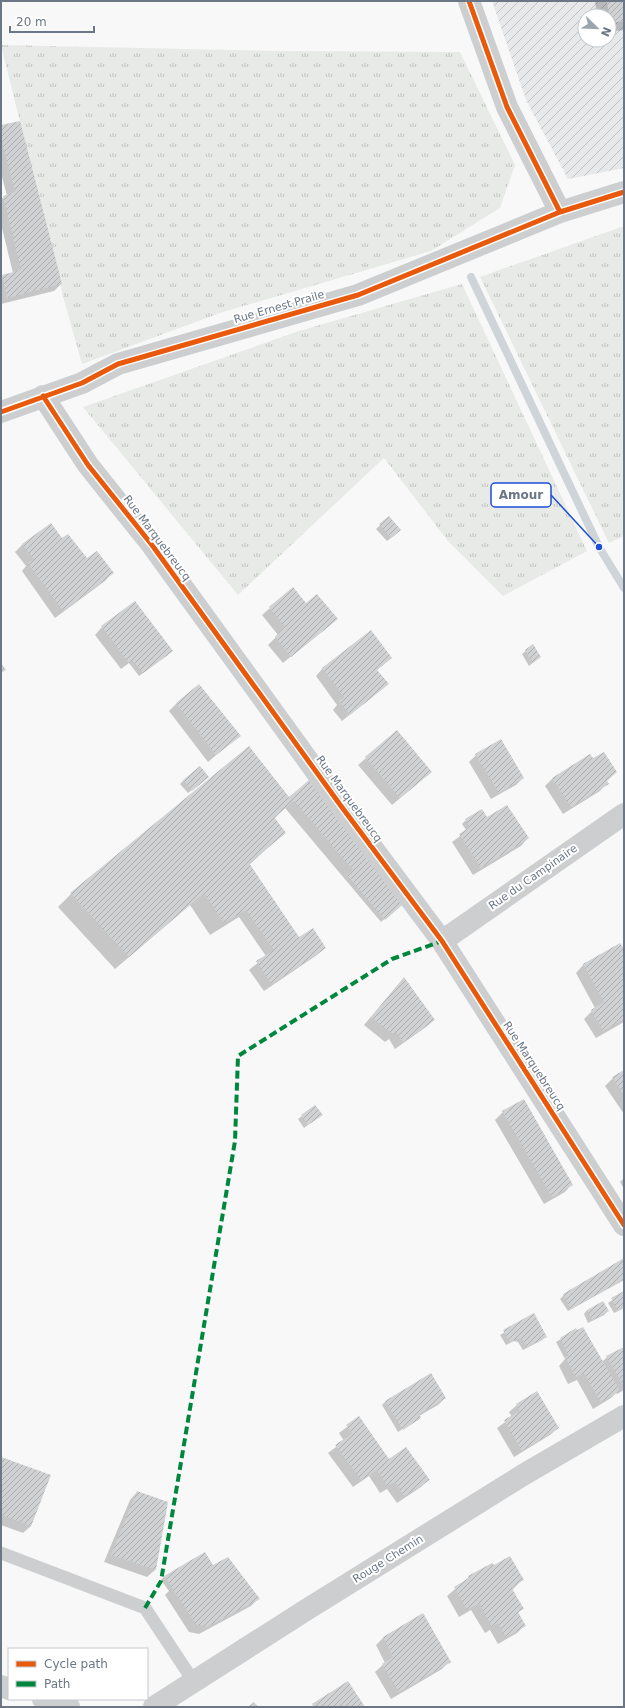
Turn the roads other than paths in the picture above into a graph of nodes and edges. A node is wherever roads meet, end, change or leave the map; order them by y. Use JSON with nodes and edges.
{"nodes":[{"id":1,"x":469,"y":1,"type":"edge"},
{"id":2,"x":624,"y":192,"type":"edge"},
{"id":3,"x":560,"y":212,"type":"junction"},
{"id":4,"x":43,"y":396,"type":"junction"},
{"id":5,"x":1,"y":412,"type":"edge"},
{"id":6,"x":624,"y":814,"type":"edge"},
{"id":7,"x":442,"y":941,"type":"junction"},
{"id":8,"x":624,"y":1225,"type":"edge"},
{"id":9,"x":624,"y":1416,"type":"edge"},
{"id":10,"x":1,"y":1553,"type":"edge"},
{"id":11,"x":194,"y":1682,"type":"junction"},
{"id":12,"x":46,"y":1700,"type":"edge"},
{"id":13,"x":69,"y":1707,"type":"edge"},
{"id":14,"x":154,"y":1707,"type":"edge"}],
"edges":[{"from":1,"to":3,"type":"street"},
{"from":2,"to":3,"type":"street","name":"Rue Ernest Praile"},
{"from":3,"to":4,"type":"street","name":"Rue Ernest Praile"},
{"from":4,"to":5,"type":"street","name":"Rue Ernest Praile"},
{"from":4,"to":7,"type":"street","name":"Rue Marquebreucq"},
{"from":6,"to":7,"type":"street","name":"Rue du Campinaire"},
{"from":7,"to":8,"type":"street","name":"Rue Marquebreucq"},
{"from":9,"to":11,"type":"street","name":"Rouge Chemin"},
{"from":10,"to":11,"type":"lane"},
{"from":11,"to":14,"type":"street","name":"Rouge Chemin"},
{"from":12,"to":13,"type":"street"}]}
